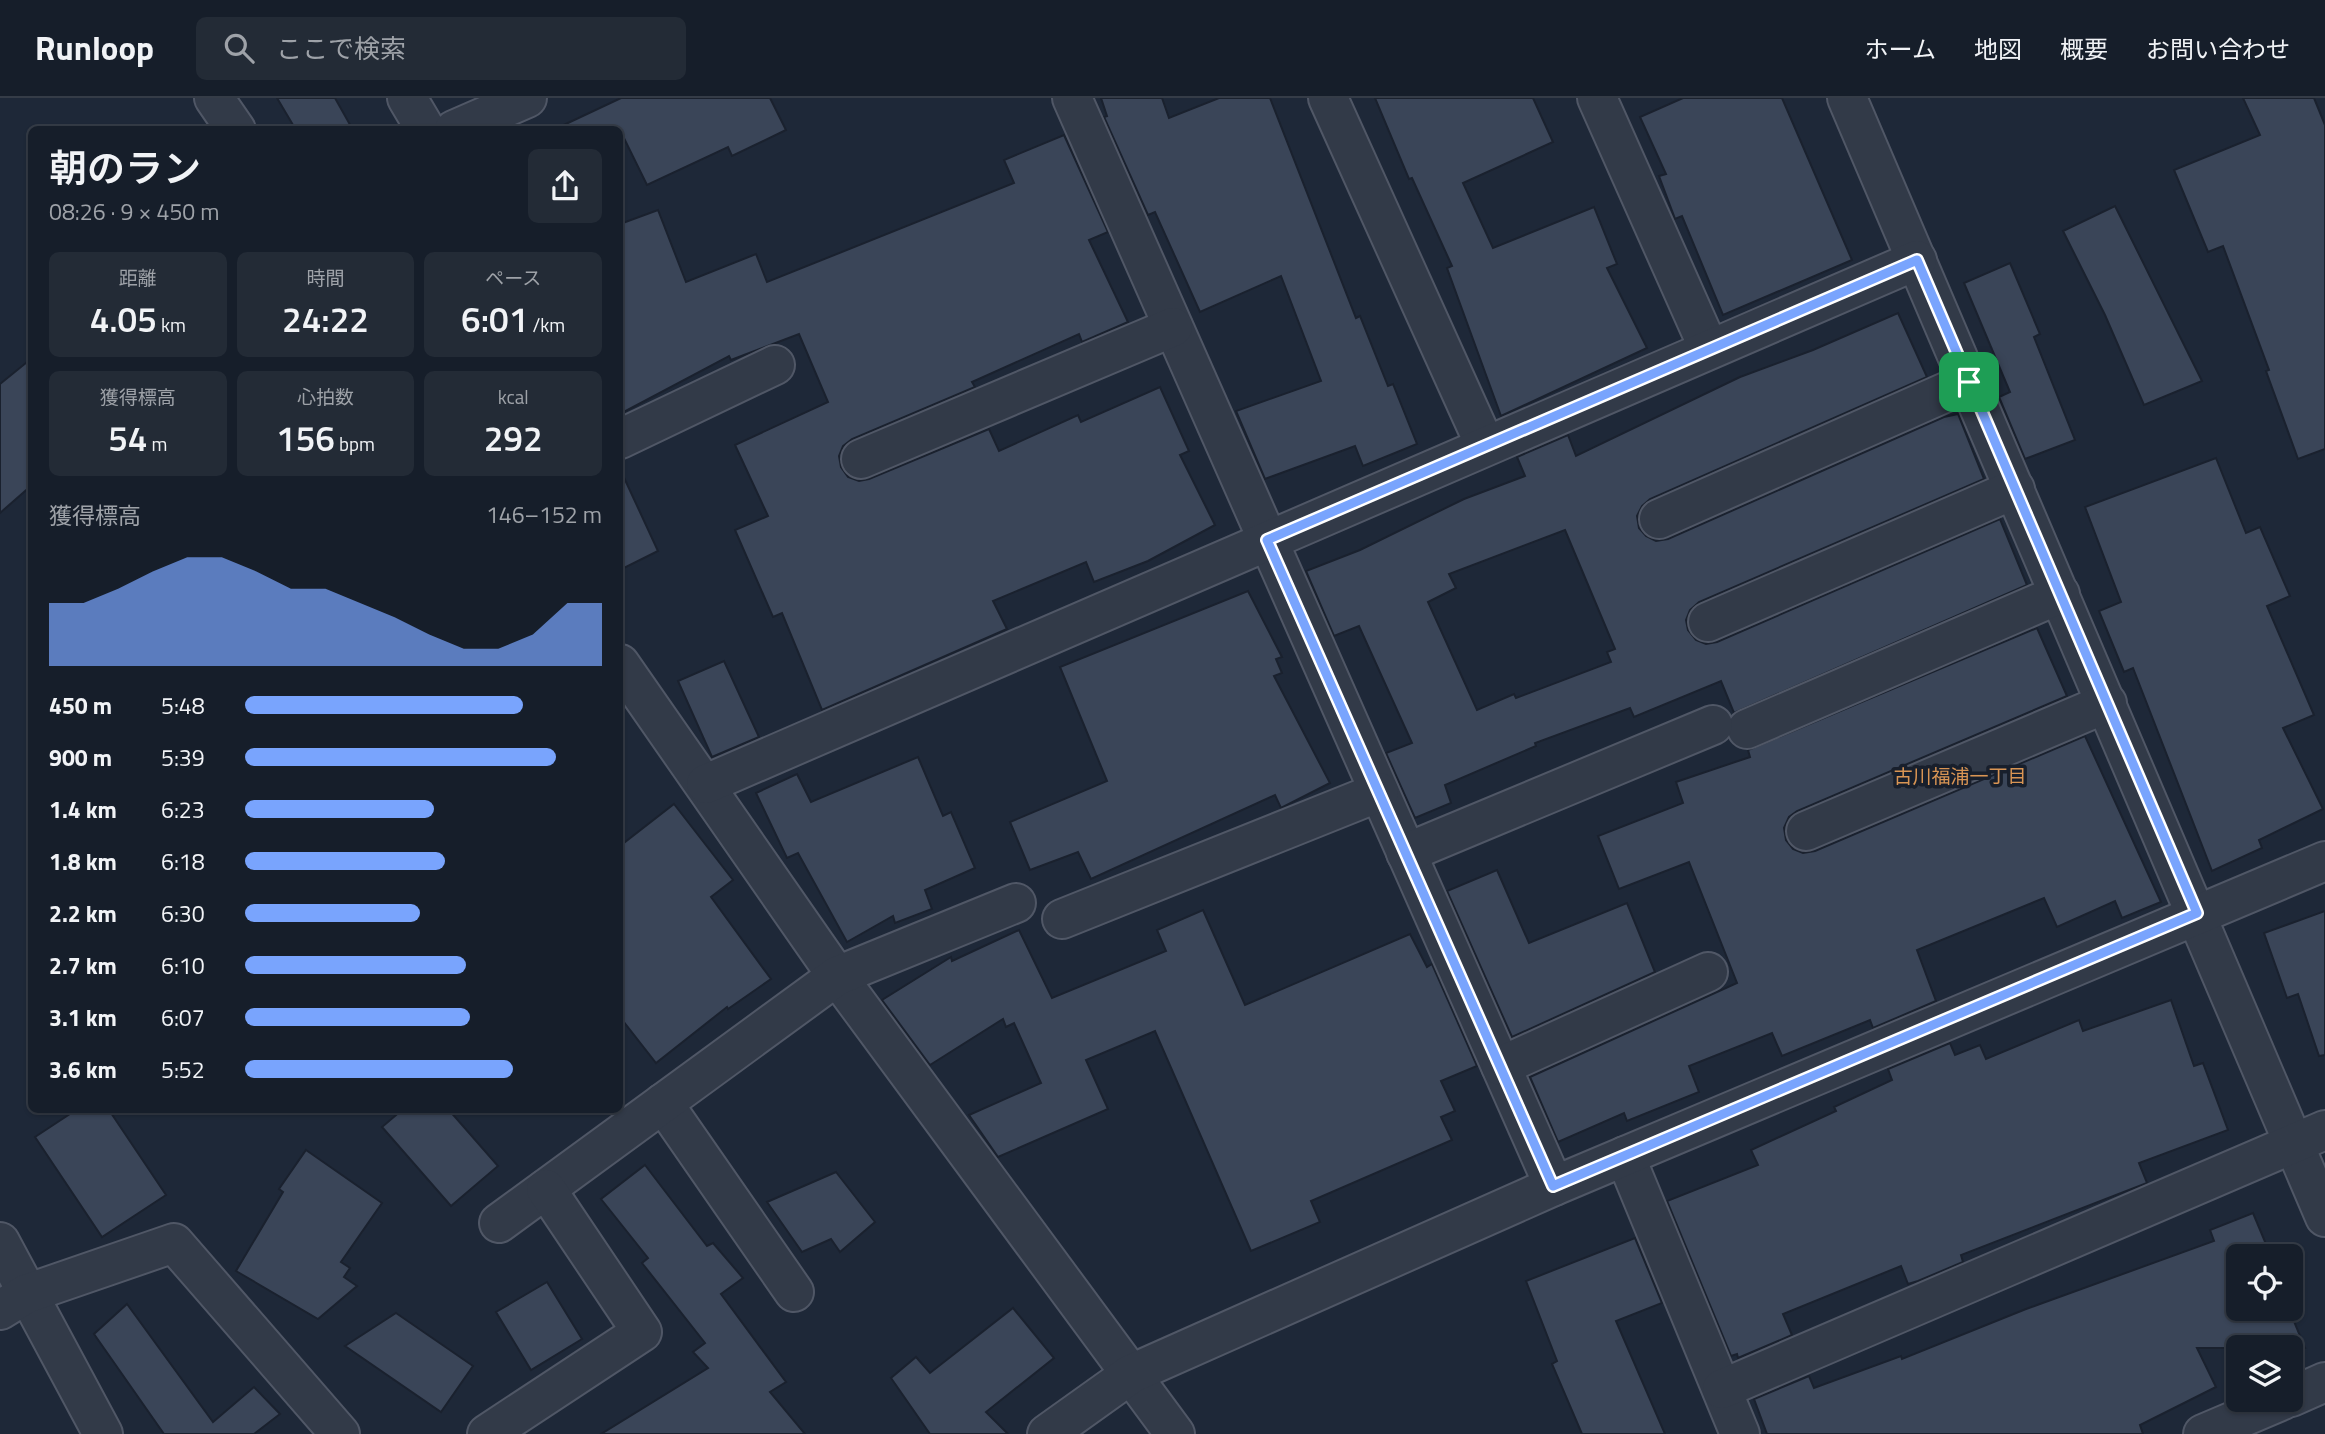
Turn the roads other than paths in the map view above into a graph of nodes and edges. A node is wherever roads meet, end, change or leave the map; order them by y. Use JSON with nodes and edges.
{"nodes":[{"id":1,"x":214,"y":98,"type":"edge"},
{"id":2,"x":407,"y":98,"type":"edge"},
{"id":3,"x":527,"y":98,"type":"edge"},
{"id":4,"x":1072,"y":98,"type":"edge"},
{"id":5,"x":1328,"y":98,"type":"edge"},
{"id":6,"x":1597,"y":98,"type":"edge"},
{"id":7,"x":1847,"y":98,"type":"edge"},
{"id":8,"x":233,"y":126,"type":"edge"},
{"id":9,"x":424,"y":126,"type":"edge"},
{"id":10,"x":463,"y":126,"type":"edge"},
{"id":11,"x":1917,"y":260,"type":"junction"},
{"id":12,"x":1173,"y":327,"type":"junction"},
{"id":13,"x":1709,"y":349,"type":"junction"},
{"id":14,"x":775,"y":365,"type":"dead end"},
{"id":15,"x":1969,"y":382,"type":"junction"},
{"id":16,"x":623,"y":438,"type":"edge"},
{"id":17,"x":1485,"y":445,"type":"junction"},
{"id":18,"x":861,"y":459,"type":"dead end"},
{"id":19,"x":2015,"y":489,"type":"junction"},
{"id":20,"x":1659,"y":519,"type":"dead end"},
{"id":21,"x":1267,"y":540,"type":"junction"},
{"id":22,"x":2060,"y":594,"type":"junction"},
{"id":23,"x":1708,"y":622,"type":"dead end"},
{"id":24,"x":623,"y":668,"type":"edge"},
{"id":25,"x":2107,"y":704,"type":"junction"},
{"id":26,"x":706,"y":784,"type":"junction"},
{"id":27,"x":1379,"y":792,"type":"junction"},
{"id":28,"x":1806,"y":831,"type":"dead end"},
{"id":29,"x":1406,"y":853,"type":"junction"},
{"id":30,"x":2325,"y":861,"type":"edge"},
{"id":31,"x":1016,"y":903,"type":"dead end"},
{"id":32,"x":2197,"y":913,"type":"junction"},
{"id":33,"x":1062,"y":919,"type":"dead end"},
{"id":34,"x":1708,"y":972,"type":"dead end"},
{"id":35,"x":837,"y":976,"type":"junction"},
{"id":36,"x":1500,"y":1066,"type":"junction"},
{"id":37,"x":663,"y":1103,"type":"junction"},
{"id":38,"x":2309,"y":1136,"type":"edge"},
{"id":39,"x":1625,"y":1156,"type":"junction"},
{"id":40,"x":1553,"y":1186,"type":"junction"},
{"id":41,"x":546,"y":1189,"type":"junction"},
{"id":42,"x":2325,"y":1217,"type":"edge"},
{"id":43,"x":499,"y":1223,"type":"dead end"},
{"id":44,"x":0,"y":1242,"type":"edge"},
{"id":45,"x":794,"y":1292,"type":"dead end"},
{"id":46,"x":13,"y":1302,"type":"edge"},
{"id":47,"x":1131,"y":1374,"type":"junction"},
{"id":48,"x":2325,"y":1382,"type":"edge"},
{"id":49,"x":1722,"y":1389,"type":"junction"},
{"id":50,"x":2303,"y":1391,"type":"edge"},
{"id":51,"x":2255,"y":1412,"type":"edge"},
{"id":52,"x":103,"y":1434,"type":"edge"},
{"id":53,"x":340,"y":1434,"type":"edge"},
{"id":54,"x":487,"y":1434,"type":"edge"},
{"id":55,"x":1048,"y":1434,"type":"edge"},
{"id":56,"x":1175,"y":1434,"type":"edge"},
{"id":57,"x":1741,"y":1434,"type":"edge"},
{"id":58,"x":2203,"y":1434,"type":"edge"}],
"edges":[{"from":1,"to":8,"type":"street"},
{"from":2,"to":9,"type":"street"},
{"from":3,"to":10,"type":"street"},
{"from":4,"to":12,"type":"street"},
{"from":5,"to":17,"type":"street"},
{"from":6,"to":13,"type":"street"},
{"from":7,"to":11,"type":"street"},
{"from":11,"to":13,"type":"street"},
{"from":11,"to":15,"type":"street"},
{"from":12,"to":18,"type":"street"},
{"from":12,"to":21,"type":"street"},
{"from":13,"to":17,"type":"street"},
{"from":14,"to":16,"type":"street"},
{"from":15,"to":19,"type":"street"},
{"from":15,"to":20,"type":"street"},
{"from":17,"to":21,"type":"street"},
{"from":19,"to":22,"type":"street"},
{"from":19,"to":23,"type":"street"},
{"from":21,"to":26,"type":"street"},
{"from":21,"to":27,"type":"street"},
{"from":22,"to":25,"type":"street"},
{"from":22,"to":29,"type":"street"},
{"from":24,"to":26,"type":"street"},
{"from":25,"to":28,"type":"street"},
{"from":25,"to":32,"type":"street"},
{"from":26,"to":35,"type":"street"},
{"from":27,"to":29,"type":"street"},
{"from":27,"to":33,"type":"street"},
{"from":29,"to":36,"type":"street"},
{"from":30,"to":32,"type":"street"},
{"from":31,"to":35,"type":"street"},
{"from":32,"to":38,"type":"street"},
{"from":32,"to":39,"type":"street"},
{"from":34,"to":36,"type":"street"},
{"from":35,"to":37,"type":"street"},
{"from":35,"to":47,"type":"street"},
{"from":36,"to":40,"type":"street"},
{"from":37,"to":41,"type":"street"},
{"from":37,"to":45,"type":"street"},
{"from":38,"to":42,"type":"street"},
{"from":38,"to":49,"type":"street"},
{"from":39,"to":40,"type":"street"},
{"from":39,"to":49,"type":"street"},
{"from":40,"to":47,"type":"street"},
{"from":41,"to":43,"type":"street"},
{"from":41,"to":54,"type":"street"},
{"from":44,"to":46,"type":"street"},
{"from":46,"to":52,"type":"street"},
{"from":46,"to":53,"type":"street"},
{"from":47,"to":55,"type":"street"},
{"from":47,"to":56,"type":"street"},
{"from":48,"to":50,"type":"street"},
{"from":49,"to":57,"type":"street"},
{"from":51,"to":58,"type":"street"}]}
